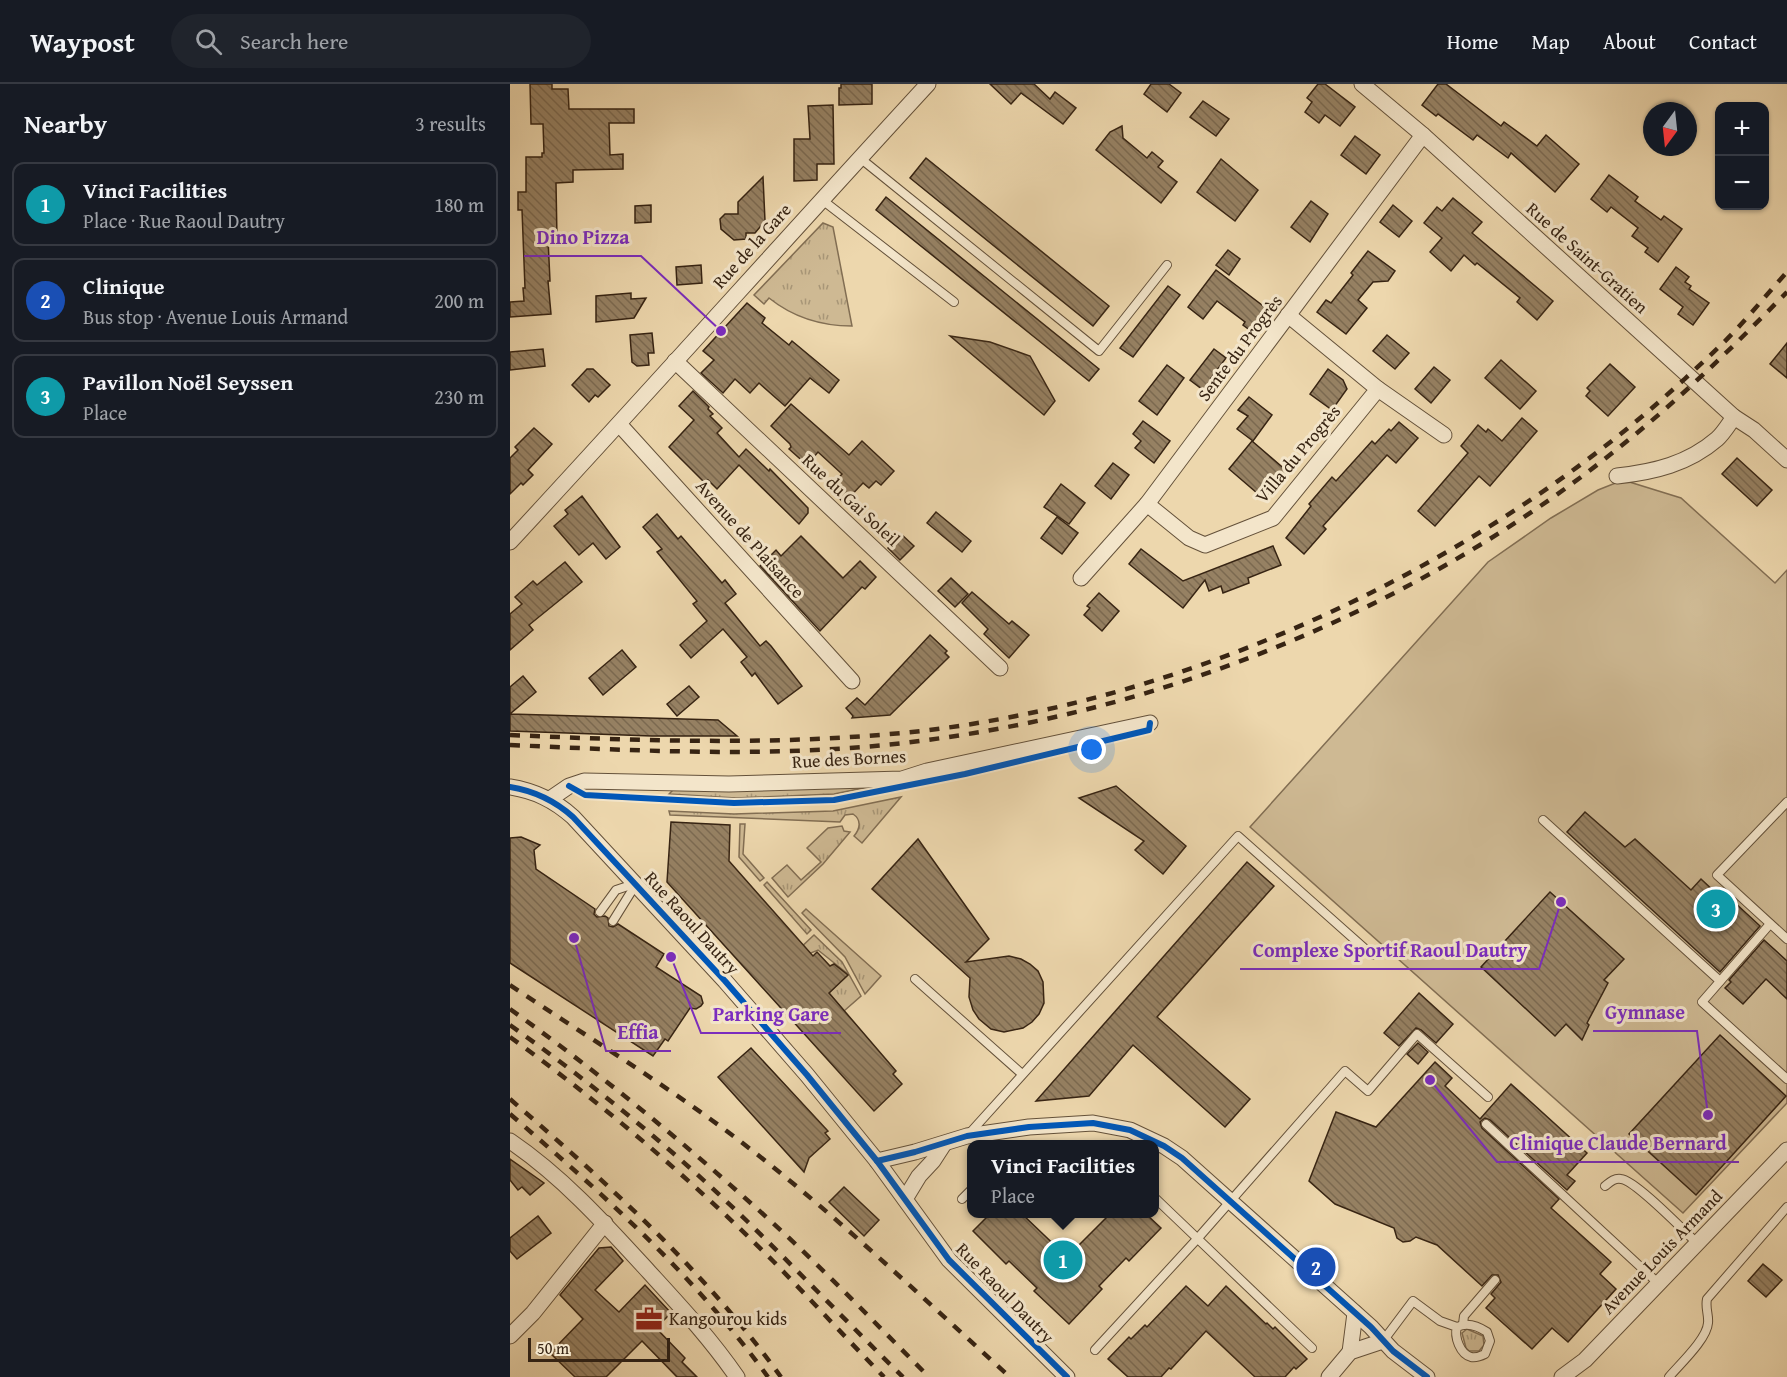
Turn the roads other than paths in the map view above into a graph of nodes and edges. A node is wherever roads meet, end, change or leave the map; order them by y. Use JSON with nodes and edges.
{"nodes":[{"id":1,"x":928,"y":84,"type":"edge"},
{"id":2,"x":1362,"y":84,"type":"edge"},
{"id":3,"x":1423,"y":135,"type":"junction"},
{"id":4,"x":860,"y":158,"type":"junction"},
{"id":5,"x":821,"y":200,"type":"junction"},
{"id":6,"x":1167,"y":265,"type":"dead end"},
{"id":7,"x":954,"y":302,"type":"dead end"},
{"id":8,"x":1288,"y":315,"type":"junction"},
{"id":9,"x":675,"y":361,"type":"junction"},
{"id":10,"x":1378,"y":389,"type":"junction"},
{"id":11,"x":1734,"y":417,"type":"junction"},
{"id":12,"x":619,"y":424,"type":"junction"},
{"id":13,"x":1444,"y":435,"type":"dead end"},
{"id":14,"x":1787,"y":460,"type":"edge"},
{"id":15,"x":1617,"y":476,"type":"dead end"},
{"id":16,"x":1147,"y":504,"type":"junction"},
{"id":17,"x":510,"y":542,"type":"edge"},
{"id":18,"x":1081,"y":578,"type":"dead end"},
{"id":19,"x":1000,"y":668,"type":"dead end"},
{"id":20,"x":852,"y":681,"type":"dead end"},
{"id":21,"x":1150,"y":723,"type":"dead end"},
{"id":22,"x":510,"y":787,"type":"edge"},
{"id":23,"x":550,"y":799,"type":"junction"},
{"id":24,"x":1787,"y":802,"type":"edge"},
{"id":25,"x":1543,"y":820,"type":"dead end"},
{"id":26,"x":636,"y":884,"type":"junction"},
{"id":27,"x":600,"y":912,"type":"dead end"},
{"id":28,"x":613,"y":921,"type":"dead end"},
{"id":29,"x":1770,"y":924,"type":"junction"},
{"id":30,"x":1787,"y":939,"type":"edge"},
{"id":31,"x":1372,"y":955,"type":"dead end"},
{"id":32,"x":915,"y":979,"type":"dead end"},
{"id":33,"x":1720,"y":981,"type":"junction"},
{"id":34,"x":1022,"y":1074,"type":"junction"},
{"id":35,"x":1787,"y":1079,"type":"edge"},
{"id":36,"x":1488,"y":1097,"type":"dead end"},
{"id":37,"x":1486,"y":1124,"type":"dead end"},
{"id":38,"x":967,"y":1136,"type":"junction"},
{"id":39,"x":510,"y":1140,"type":"edge"},
{"id":40,"x":1151,"y":1140,"type":"edge"},
{"id":41,"x":944,"y":1144,"type":"junction"},
{"id":42,"x":1159,"y":1144,"type":"edge"},
{"id":43,"x":1787,"y":1150,"type":"edge"},
{"id":44,"x":877,"y":1161,"type":"junction"},
{"id":45,"x":1605,"y":1186,"type":"dead end"},
{"id":46,"x":967,"y":1194,"type":"edge"},
{"id":47,"x":905,"y":1199,"type":"junction"},
{"id":48,"x":962,"y":1199,"type":"dead end"},
{"id":49,"x":1159,"y":1201,"type":"edge"},
{"id":50,"x":1230,"y":1202,"type":"junction"},
{"id":51,"x":1787,"y":1207,"type":"edge"},
{"id":52,"x":605,"y":1223,"type":"junction"},
{"id":53,"x":1198,"y":1238,"type":"junction"},
{"id":54,"x":1697,"y":1243,"type":"junction"},
{"id":55,"x":1495,"y":1280,"type":"dead end"},
{"id":56,"x":1658,"y":1283,"type":"junction"},
{"id":57,"x":1355,"y":1312,"type":"junction"},
{"id":58,"x":1460,"y":1326,"type":"junction"},
{"id":59,"x":510,"y":1336,"type":"edge"},
{"id":60,"x":1383,"y":1341,"type":"junction"},
{"id":61,"x":1312,"y":1348,"type":"dead end"},
{"id":62,"x":1095,"y":1350,"type":"dead end"},
{"id":63,"x":1350,"y":1353,"type":"junction"},
{"id":64,"x":737,"y":1377,"type":"edge"},
{"id":65,"x":1067,"y":1377,"type":"edge"},
{"id":66,"x":1329,"y":1377,"type":"edge"},
{"id":67,"x":1427,"y":1377,"type":"edge"},
{"id":68,"x":1562,"y":1377,"type":"edge"},
{"id":69,"x":1669,"y":1377,"type":"edge"}],
"edges":[{"from":1,"to":4,"type":"street","name":"Rue de la Gare"},
{"from":2,"to":3,"type":"street","name":"Rue de Saint-Gratien"},
{"from":3,"to":8,"type":"street","name":"Sente du Progrès"},
{"from":3,"to":11,"type":"street","name":"Rue de Saint-Gratien"},
{"from":4,"to":5,"type":"street","name":"Rue de la Gare"},
{"from":4,"to":6,"type":"lane"},
{"from":5,"to":7,"type":"lane"},
{"from":5,"to":9,"type":"street","name":"Rue de la Gare"},
{"from":8,"to":10,"type":"street"},
{"from":8,"to":16,"type":"street","name":"Sente du Progrès"},
{"from":9,"to":12,"type":"street","name":"Rue de la Gare"},
{"from":9,"to":19,"type":"street","name":"Rue du Gai Soleil"},
{"from":10,"to":13,"type":"street"},
{"from":10,"to":16,"type":"street","name":"Villa du Progrès"},
{"from":11,"to":14,"type":"street","name":"Rue de Saint-Gratien"},
{"from":11,"to":15,"type":"street"},
{"from":12,"to":17,"type":"street","name":"Rue de la Gare"},
{"from":12,"to":20,"type":"street","name":"Avenue de Plaisance"},
{"from":16,"to":18,"type":"street","name":"Sente du Progrès"},
{"from":21,"to":23,"type":"street","name":"Rue des Bornes"},
{"from":22,"to":23,"type":"street","name":"Rue Raoul Dautry"},
{"from":23,"to":26,"type":"street","name":"Rue Raoul Dautry"},
{"from":24,"to":29,"type":"lane"},
{"from":25,"to":33,"type":"lane"},
{"from":26,"to":27,"type":"lane"},
{"from":26,"to":28,"type":"lane"},
{"from":26,"to":44,"type":"street","name":"Rue Raoul Dautry"},
{"from":29,"to":30,"type":"lane"},
{"from":29,"to":33,"type":"lane"},
{"from":31,"to":34,"type":"lane"},
{"from":32,"to":34,"type":"lane"},
{"from":33,"to":35,"type":"lane"},
{"from":34,"to":38,"type":"lane"},
{"from":36,"to":50,"type":"lane"},
{"from":37,"to":56,"type":"lane"},
{"from":38,"to":40,"type":"street"},
{"from":38,"to":41,"type":"street"},
{"from":39,"to":52,"type":"street"},
{"from":41,"to":44,"type":"street"},
{"from":41,"to":47,"type":"street"},
{"from":42,"to":50,"type":"street"},
{"from":43,"to":54,"type":"street","name":"Avenue Louis Armand"},
{"from":44,"to":47,"type":"street","name":"Rue Raoul Dautry"},
{"from":45,"to":54,"type":"lane"},
{"from":46,"to":48,"type":"lane"},
{"from":47,"to":65,"type":"street","name":"Rue Raoul Dautry"},
{"from":49,"to":53,"type":"lane"},
{"from":50,"to":53,"type":"lane"},
{"from":50,"to":57,"type":"street"},
{"from":51,"to":69,"type":"lane"},
{"from":52,"to":59,"type":"street"},
{"from":52,"to":64,"type":"street"},
{"from":53,"to":61,"type":"lane"},
{"from":53,"to":62,"type":"lane"},
{"from":54,"to":56,"type":"street","name":"Avenue Louis Armand"},
{"from":55,"to":58,"type":"lane"},
{"from":56,"to":68,"type":"street","name":"Avenue Louis Armand"},
{"from":57,"to":60,"type":"street"},
{"from":57,"to":63,"type":"street"},
{"from":58,"to":58,"type":"lane"},
{"from":58,"to":60,"type":"lane"},
{"from":60,"to":63,"type":"street"},
{"from":60,"to":67,"type":"street"},
{"from":63,"to":66,"type":"street"}]}
